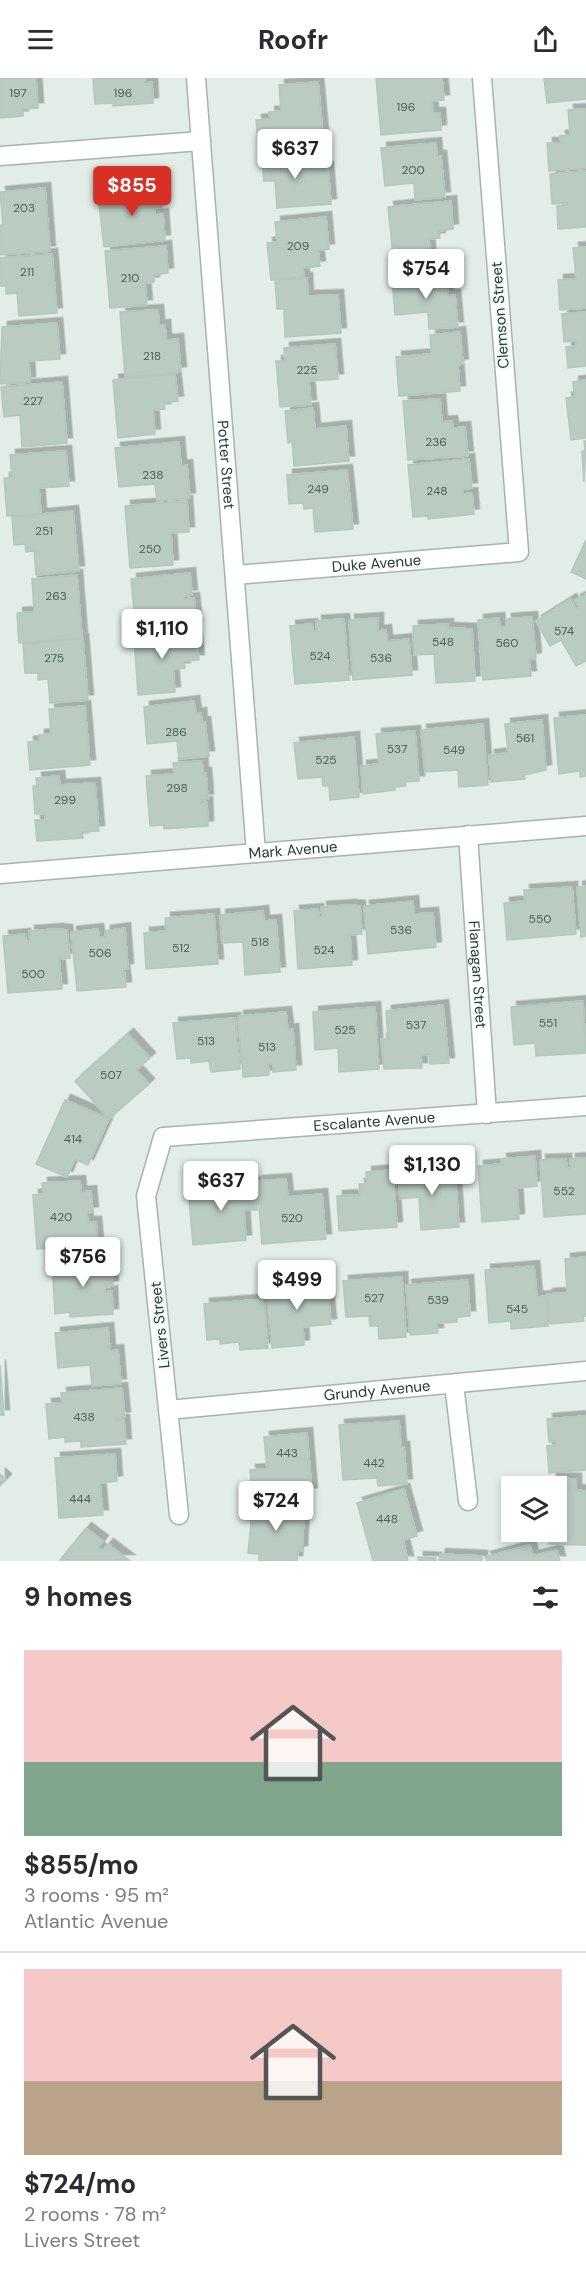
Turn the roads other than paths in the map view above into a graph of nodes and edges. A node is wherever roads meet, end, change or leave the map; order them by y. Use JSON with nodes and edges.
{"nodes":[{"id":1,"x":196,"y":78,"type":"edge"},
{"id":2,"x":482,"y":78,"type":"edge"},
{"id":3,"x":201,"y":141,"type":"junction"},
{"id":4,"x":0,"y":156,"type":"edge"},
{"id":5,"x":519,"y":552,"type":"joint"},
{"id":6,"x":235,"y":575,"type":"junction"},
{"id":7,"x":586,"y":825,"type":"edge"},
{"id":8,"x":468,"y":836,"type":"junction"},
{"id":9,"x":256,"y":853,"type":"junction"},
{"id":10,"x":0,"y":874,"type":"edge"},
{"id":11,"x":586,"y":1106,"type":"edge"},
{"id":12,"x":487,"y":1113,"type":"junction"},
{"id":13,"x":163,"y":1137,"type":"joint"},
{"id":14,"x":586,"y":1371,"type":"edge"},
{"id":15,"x":454,"y":1383,"type":"junction"},
{"id":16,"x":168,"y":1410,"type":"junction"},
{"id":17,"x":468,"y":1501,"type":"dead end"},
{"id":18,"x":179,"y":1515,"type":"dead end"}],
"edges":[{"from":1,"to":3,"type":"street","name":"Potter Street"},
{"from":2,"to":5,"type":"street","name":"Clemson Street"},
{"from":3,"to":4,"type":"street"},
{"from":3,"to":6,"type":"street","name":"Potter Street"},
{"from":5,"to":6,"type":"street","name":"Duke Avenue"},
{"from":6,"to":9,"type":"street","name":"Potter Street"},
{"from":7,"to":8,"type":"street","name":"Mark Avenue"},
{"from":8,"to":9,"type":"street","name":"Mark Avenue"},
{"from":8,"to":12,"type":"street","name":"Flanagan Street"},
{"from":9,"to":10,"type":"street","name":"Mark Avenue"},
{"from":11,"to":12,"type":"street","name":"Escalante Avenue"},
{"from":12,"to":13,"type":"street","name":"Escalante Avenue"},
{"from":13,"to":16,"type":"street","name":"Livers Street"},
{"from":14,"to":15,"type":"street","name":"Grundy Avenue"},
{"from":15,"to":16,"type":"street","name":"Grundy Avenue"},
{"from":15,"to":17,"type":"street"},
{"from":16,"to":18,"type":"street","name":"Livers Street"}]}
